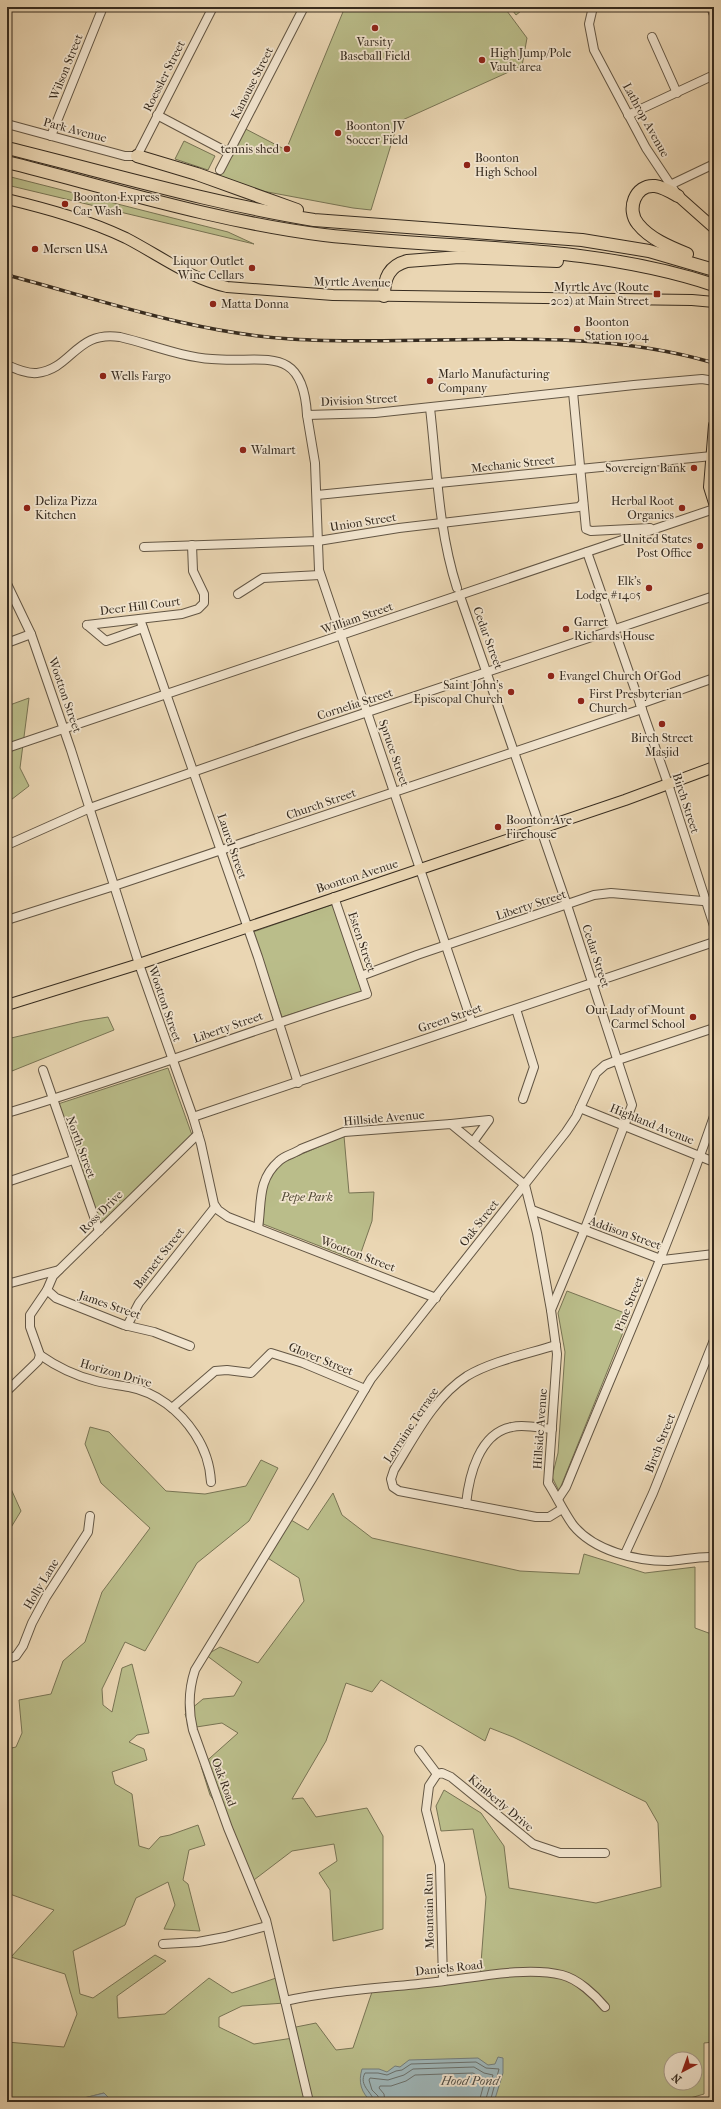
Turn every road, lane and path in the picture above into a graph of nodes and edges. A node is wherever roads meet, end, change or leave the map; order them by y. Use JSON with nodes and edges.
{"nodes":[{"id":1,"x":103,"y":7,"type":"edge"},
{"id":2,"x":213,"y":7,"type":"edge"},
{"id":3,"x":304,"y":7,"type":"edge"},
{"id":4,"x":593,"y":7,"type":"edge"},
{"id":5,"x":710,"y":7,"type":"edge"},
{"id":6,"x":714,"y":15,"type":"edge"},
{"id":7,"x":652,"y":37,"type":"dead end"},
{"id":8,"x":714,"y":76,"type":"edge"},
{"id":9,"x":677,"y":94,"type":"junction"},
{"id":10,"x":157,"y":115,"type":"junction"},
{"id":11,"x":628,"y":115,"type":"junction"},
{"id":12,"x":7,"y":124,"type":"edge"},
{"id":13,"x":51,"y":136,"type":"junction"},
{"id":14,"x":7,"y":148,"type":"edge"},
{"id":15,"x":229,"y":153,"type":"junction"},
{"id":16,"x":137,"y":156,"type":"junction"},
{"id":17,"x":7,"y":162,"type":"edge"},
{"id":18,"x":714,"y":164,"type":"edge"},
{"id":19,"x":220,"y":170,"type":"dead end"},
{"id":20,"x":670,"y":185,"type":"junction"},
{"id":21,"x":678,"y":196,"type":"junction"},
{"id":22,"x":7,"y":199,"type":"edge"},
{"id":23,"x":314,"y":220,"type":"junction"},
{"id":24,"x":714,"y":228,"type":"edge"},
{"id":25,"x":590,"y":257,"type":"junction"},
{"id":26,"x":714,"y":266,"type":"edge"},
{"id":27,"x":714,"y":270,"type":"edge"},
{"id":28,"x":714,"y":285,"type":"edge"},
{"id":29,"x":384,"y":296,"type":"junction"},
{"id":30,"x":714,"y":302,"type":"edge"},
{"id":31,"x":7,"y":365,"type":"edge"},
{"id":32,"x":714,"y":381,"type":"edge"},
{"id":33,"x":573,"y":392,"type":"junction"},
{"id":34,"x":430,"y":408,"type":"junction"},
{"id":35,"x":307,"y":415,"type":"junction"},
{"id":36,"x":714,"y":425,"type":"edge"},
{"id":37,"x":712,"y":456,"type":"junction"},
{"id":38,"x":580,"y":469,"type":"junction"},
{"id":39,"x":437,"y":484,"type":"junction"},
{"id":40,"x":316,"y":495,"type":"junction"},
{"id":41,"x":583,"y":503,"type":"junction"},
{"id":42,"x":714,"y":503,"type":"edge"},
{"id":43,"x":714,"y":509,"type":"edge"},
{"id":44,"x":442,"y":523,"type":"junction"},
{"id":45,"x":660,"y":528,"type":"junction"},
{"id":46,"x":318,"y":541,"type":"junction"},
{"id":47,"x":192,"y":545,"type":"junction"},
{"id":48,"x":144,"y":547,"type":"dead end"},
{"id":49,"x":587,"y":552,"type":"junction"},
{"id":50,"x":320,"y":575,"type":"junction"},
{"id":51,"x":7,"y":584,"type":"edge"},
{"id":52,"x":457,"y":588,"type":"dead end"},
{"id":53,"x":238,"y":594,"type":"dead end"},
{"id":54,"x":460,"y":596,"type":"junction"},
{"id":55,"x":714,"y":596,"type":"edge"},
{"id":56,"x":140,"y":619,"type":"junction"},
{"id":57,"x":143,"y":628,"type":"junction"},
{"id":58,"x":614,"y":630,"type":"junction"},
{"id":59,"x":31,"y":634,"type":"junction"},
{"id":60,"x":340,"y":637,"type":"junction"},
{"id":61,"x":7,"y":643,"type":"edge"},
{"id":62,"x":487,"y":672,"type":"junction"},
{"id":63,"x":714,"y":678,"type":"edge"},
{"id":64,"x":166,"y":695,"type":"junction"},
{"id":65,"x":641,"y":706,"type":"junction"},
{"id":66,"x":368,"y":712,"type":"junction"},
{"id":67,"x":64,"y":729,"type":"junction"},
{"id":68,"x":7,"y":748,"type":"edge"},
{"id":69,"x":515,"y":752,"type":"junction"},
{"id":70,"x":714,"y":767,"type":"edge"},
{"id":71,"x":194,"y":772,"type":"junction"},
{"id":72,"x":668,"y":784,"type":"junction"},
{"id":73,"x":395,"y":792,"type":"junction"},
{"id":74,"x":90,"y":808,"type":"junction"},
{"id":75,"x":540,"y":828,"type":"junction"},
{"id":76,"x":7,"y":846,"type":"edge"},
{"id":77,"x":221,"y":850,"type":"junction"},
{"id":78,"x":421,"y":868,"type":"junction"},
{"id":79,"x":114,"y":886,"type":"junction"},
{"id":80,"x":334,"y":897,"type":"junction"},
{"id":81,"x":710,"y":901,"type":"edge"},
{"id":82,"x":567,"y":906,"type":"junction"},
{"id":83,"x":7,"y":920,"type":"edge"},
{"id":84,"x":247,"y":926,"type":"junction"},
{"id":85,"x":714,"y":926,"type":"edge"},
{"id":86,"x":714,"y":942,"type":"edge"},
{"id":87,"x":447,"y":945,"type":"junction"},
{"id":88,"x":139,"y":964,"type":"junction"},
{"id":89,"x":361,"y":976,"type":"junction"},
{"id":90,"x":593,"y":983,"type":"junction"},
{"id":91,"x":367,"y":994,"type":"joint"},
{"id":92,"x":7,"y":1005,"type":"edge"},
{"id":93,"x":516,"y":1009,"type":"junction"},
{"id":94,"x":279,"y":1022,"type":"junction"},
{"id":95,"x":472,"y":1024,"type":"junction"},
{"id":96,"x":714,"y":1028,"type":"edge"},
{"id":97,"x":172,"y":1059,"type":"junction"},
{"id":98,"x":618,"y":1060,"type":"junction"},
{"id":99,"x":43,"y":1070,"type":"dead end"},
{"id":100,"x":298,"y":1083,"type":"junction"},
{"id":101,"x":523,"y":1099,"type":"dead end"},
{"id":102,"x":52,"y":1100,"type":"junction"},
{"id":103,"x":580,"y":1108,"type":"junction"},
{"id":104,"x":7,"y":1113,"type":"edge"},
{"id":105,"x":714,"y":1116,"type":"edge"},
{"id":106,"x":193,"y":1118,"type":"junction"},
{"id":107,"x":451,"y":1124,"type":"junction"},
{"id":108,"x":624,"y":1126,"type":"junction"},
{"id":109,"x":198,"y":1134,"type":"junction"},
{"id":110,"x":473,"y":1142,"type":"junction"},
{"id":111,"x":700,"y":1156,"type":"junction"},
{"id":112,"x":73,"y":1160,"type":"junction"},
{"id":113,"x":714,"y":1162,"type":"edge"},
{"id":114,"x":7,"y":1182,"type":"edge"},
{"id":115,"x":525,"y":1184,"type":"junction"},
{"id":116,"x":215,"y":1207,"type":"junction"},
{"id":117,"x":532,"y":1210,"type":"junction"},
{"id":118,"x":258,"y":1228,"type":"junction"},
{"id":119,"x":99,"y":1231,"type":"junction"},
{"id":120,"x":584,"y":1231,"type":"junction"},
{"id":121,"x":714,"y":1254,"type":"edge"},
{"id":122,"x":659,"y":1259,"type":"junction"},
{"id":123,"x":59,"y":1270,"type":"junction"},
{"id":124,"x":7,"y":1284,"type":"edge"},
{"id":125,"x":48,"y":1290,"type":"junction"},
{"id":126,"x":436,"y":1298,"type":"junction"},
{"id":127,"x":550,"y":1310,"type":"junction"},
{"id":128,"x":127,"y":1326,"type":"junction"},
{"id":129,"x":714,"y":1340,"type":"edge"},
{"id":130,"x":556,"y":1345,"type":"junction"},
{"id":131,"x":190,"y":1346,"type":"dead end"},
{"id":132,"x":40,"y":1355,"type":"junction"},
{"id":133,"x":365,"y":1389,"type":"junction"},
{"id":134,"x":7,"y":1391,"type":"edge"},
{"id":135,"x":172,"y":1408,"type":"junction"},
{"id":136,"x":552,"y":1429,"type":"junction"},
{"id":137,"x":211,"y":1482,"type":"dead end"},
{"id":138,"x":305,"y":1491,"type":"joint"},
{"id":139,"x":558,"y":1499,"type":"junction"},
{"id":140,"x":466,"y":1504,"type":"junction"},
{"id":141,"x":562,"y":1509,"type":"junction"},
{"id":142,"x":90,"y":1516,"type":"dead end"},
{"id":143,"x":625,"y":1554,"type":"junction"},
{"id":144,"x":714,"y":1557,"type":"edge"},
{"id":145,"x":7,"y":1659,"type":"edge"},
{"id":146,"x":419,"y":1750,"type":"dead end"},
{"id":147,"x":437,"y":1774,"type":"junction"},
{"id":148,"x":605,"y":1853,"type":"dead end"},
{"id":149,"x":267,"y":1926,"type":"junction"},
{"id":150,"x":163,"y":1944,"type":"dead end"},
{"id":151,"x":443,"y":1981,"type":"junction"},
{"id":152,"x":285,"y":2002,"type":"junction"},
{"id":153,"x":606,"y":2007,"type":"dead end"},
{"id":154,"x":309,"y":2102,"type":"edge"}],
"edges":[{"from":1,"to":13,"type":"street","name":"Wilson Street"},
{"from":2,"to":10,"type":"street","name":"Roessler Street"},
{"from":3,"to":15,"type":"street","name":"Kanouse Street"},
{"from":4,"to":11,"type":"street","name":"Lathrop Avenue"},
{"from":5,"to":6,"type":"street"},
{"from":7,"to":9,"type":"street"},
{"from":8,"to":9,"type":"street"},
{"from":9,"to":11,"type":"street"},
{"from":10,"to":15,"type":"street"},
{"from":10,"to":16,"type":"street","name":"Roessler Street"},
{"from":11,"to":20,"type":"street","name":"Lathrop Avenue"},
{"from":12,"to":13,"type":"street","name":"Park Avenue"},
{"from":13,"to":16,"type":"street","name":"Park Avenue"},
{"from":14,"to":23,"type":"highway"},
{"from":15,"to":19,"type":"street","name":"Kanouse Street"},
{"from":16,"to":23,"type":"highway"},
{"from":17,"to":25,"type":"highway"},
{"from":18,"to":20,"type":"street"},
{"from":20,"to":21,"type":"street","name":"Lathrop Avenue"},
{"from":21,"to":24,"type":"main road","name":"Lathrop Avenue"},
{"from":21,"to":26,"type":"highway"},
{"from":22,"to":29,"type":"main road","name":"Myrtle Avenue"},
{"from":23,"to":27,"type":"highway"},
{"from":25,"to":28,"type":"highway"},
{"from":25,"to":29,"type":"highway"},
{"from":29,"to":30,"type":"main road","name":"Myrtle Avenue"},
{"from":31,"to":35,"type":"street","name":"Division Street"},
{"from":32,"to":33,"type":"street","name":"Division Street"},
{"from":33,"to":34,"type":"street","name":"Division Street"},
{"from":33,"to":38,"type":"street"},
{"from":34,"to":35,"type":"street","name":"Division Street"},
{"from":34,"to":39,"type":"street"},
{"from":35,"to":40,"type":"street","name":"Spruce Street"},
{"from":36,"to":37,"type":"main road"},
{"from":37,"to":38,"type":"street","name":"Mechanic Street"},
{"from":37,"to":42,"type":"main road"},
{"from":38,"to":39,"type":"street","name":"Mechanic Street"},
{"from":38,"to":41,"type":"street"},
{"from":39,"to":40,"type":"street","name":"Mechanic Street"},
{"from":39,"to":44,"type":"street"},
{"from":40,"to":46,"type":"street","name":"Spruce Street"},
{"from":41,"to":44,"type":"street","name":"Union Street"},
{"from":41,"to":45,"type":"street"},
{"from":43,"to":45,"type":"street","name":"William Street"},
{"from":44,"to":46,"type":"street","name":"Union Street"},
{"from":44,"to":52,"type":"street"},
{"from":45,"to":49,"type":"street","name":"William Street"},
{"from":46,"to":47,"type":"street","name":"Union Street"},
{"from":46,"to":50,"type":"street","name":"Spruce Street"},
{"from":47,"to":48,"type":"street","name":"Union Street"},
{"from":47,"to":56,"type":"street","name":"Deer Hill Court"},
{"from":49,"to":54,"type":"street","name":"William Street"},
{"from":49,"to":58,"type":"street","name":"Birch Street"},
{"from":50,"to":53,"type":"street"},
{"from":50,"to":60,"type":"street","name":"Spruce Street"},
{"from":51,"to":59,"type":"street","name":"Wootton Street"},
{"from":54,"to":60,"type":"street","name":"William Street"},
{"from":54,"to":62,"type":"street","name":"Cedar Street"},
{"from":55,"to":58,"type":"street","name":"Cornelia Street"},
{"from":56,"to":57,"type":"street","name":"Laurel Street"},
{"from":56,"to":57,"type":"street","name":"Deer Hill Court"},
{"from":57,"to":64,"type":"street","name":"Laurel Street"},
{"from":58,"to":62,"type":"street","name":"Cornelia Street"},
{"from":58,"to":65,"type":"street","name":"Birch Street"},
{"from":59,"to":61,"type":"street"},
{"from":59,"to":67,"type":"street","name":"Wootton Street"},
{"from":60,"to":64,"type":"street","name":"William Street"},
{"from":60,"to":66,"type":"street","name":"Spruce Street"},
{"from":62,"to":66,"type":"street","name":"Cornelia Street"},
{"from":62,"to":69,"type":"street","name":"Cedar Street"},
{"from":63,"to":65,"type":"street","name":"Church Street"},
{"from":64,"to":67,"type":"street","name":"William Street"},
{"from":64,"to":71,"type":"street","name":"Laurel Street"},
{"from":65,"to":69,"type":"street","name":"Church Street"},
{"from":65,"to":72,"type":"street","name":"Birch Street"},
{"from":66,"to":71,"type":"street","name":"Cornelia Street"},
{"from":66,"to":73,"type":"street","name":"Spruce Street"},
{"from":67,"to":68,"type":"street","name":"William Street"},
{"from":67,"to":74,"type":"street","name":"Wootton Street"},
{"from":69,"to":73,"type":"street","name":"Church Street"},
{"from":69,"to":75,"type":"street","name":"Cedar Street"},
{"from":70,"to":72,"type":"main road","name":"Boonton Avenue"},
{"from":71,"to":74,"type":"street","name":"Cornelia Street"},
{"from":71,"to":77,"type":"street","name":"Laurel Street"},
{"from":72,"to":75,"type":"main road","name":"Boonton Avenue"},
{"from":72,"to":81,"type":"street","name":"Birch Street"},
{"from":73,"to":77,"type":"street","name":"Church Street"},
{"from":73,"to":78,"type":"street","name":"Spruce Street"},
{"from":74,"to":76,"type":"street","name":"Cornelia Street"},
{"from":74,"to":79,"type":"street","name":"Wootton Street"},
{"from":75,"to":78,"type":"main road","name":"Boonton Avenue"},
{"from":75,"to":82,"type":"street","name":"Cedar Street"},
{"from":77,"to":79,"type":"street","name":"Church Street"},
{"from":77,"to":84,"type":"street","name":"Laurel Street"},
{"from":78,"to":80,"type":"main road","name":"Boonton Avenue"},
{"from":78,"to":87,"type":"street","name":"Spruce Street"},
{"from":79,"to":83,"type":"street","name":"Church Street"},
{"from":79,"to":88,"type":"street","name":"Wootton Street"},
{"from":80,"to":84,"type":"main road","name":"Boonton Avenue"},
{"from":80,"to":89,"type":"street","name":"Esten Street"},
{"from":81,"to":82,"type":"street","name":"Liberty Street"},
{"from":81,"to":85,"type":"street","name":"Birch Street"},
{"from":82,"to":87,"type":"street","name":"Liberty Street"},
{"from":82,"to":90,"type":"street","name":"Cedar Street"},
{"from":84,"to":88,"type":"main road","name":"Boonton Avenue"},
{"from":84,"to":94,"type":"street","name":"Laurel Street"},
{"from":86,"to":90,"type":"street","name":"Green Street"},
{"from":87,"to":89,"type":"street","name":"Liberty Street"},
{"from":87,"to":95,"type":"street","name":"Spruce Street"},
{"from":88,"to":92,"type":"main road","name":"Boonton Avenue"},
{"from":88,"to":97,"type":"street","name":"Wootton Street"},
{"from":89,"to":91,"type":"street","name":"Esten Street"},
{"from":90,"to":93,"type":"street","name":"Green Street"},
{"from":90,"to":98,"type":"street","name":"Cedar Street"},
{"from":91,"to":94,"type":"street","name":"Liberty Street"},
{"from":93,"to":95,"type":"street","name":"Green Street"},
{"from":93,"to":101,"type":"street"},
{"from":94,"to":97,"type":"street","name":"Liberty Street"},
{"from":94,"to":100,"type":"street","name":"Laurel Street"},
{"from":95,"to":100,"type":"street","name":"Green Street"},
{"from":96,"to":98,"type":"street","name":"Oak Street"},
{"from":97,"to":102,"type":"street","name":"Liberty Street"},
{"from":97,"to":106,"type":"street","name":"Wootton Street"},
{"from":98,"to":103,"type":"street","name":"Oak Street"},
{"from":98,"to":108,"type":"street","name":"Cedar Street"},
{"from":99,"to":102,"type":"street","name":"North Street"},
{"from":100,"to":106,"type":"street","name":"Green Street"},
{"from":102,"to":104,"type":"street","name":"Liberty Street"},
{"from":102,"to":112,"type":"street","name":"North Street"},
{"from":103,"to":108,"type":"street","name":"Highland Avenue"},
{"from":103,"to":115,"type":"street","name":"Oak Street"},
{"from":105,"to":111,"type":"street","name":"Pine Street"},
{"from":106,"to":109,"type":"street","name":"Wootton Street"},
{"from":107,"to":110,"type":"street"},
{"from":107,"to":110,"type":"street","name":"Hillside Avenue"},
{"from":107,"to":118,"type":"street","name":"Hillside Avenue"},
{"from":108,"to":111,"type":"street","name":"Highland Avenue"},
{"from":108,"to":120,"type":"street","name":"Cedar Street"},
{"from":109,"to":116,"type":"street","name":"Wootton Street"},
{"from":109,"to":119,"type":"street","name":"Ross Drive"},
{"from":110,"to":115,"type":"street"},
{"from":111,"to":113,"type":"street","name":"Highland Avenue"},
{"from":111,"to":122,"type":"street","name":"Pine Street"},
{"from":112,"to":114,"type":"street"},
{"from":112,"to":119,"type":"street","name":"North Street"},
{"from":115,"to":117,"type":"street"},
{"from":115,"to":126,"type":"street","name":"Oak Street"},
{"from":116,"to":118,"type":"street","name":"Wootton Street"},
{"from":116,"to":128,"type":"street","name":"Barnett Street"},
{"from":117,"to":120,"type":"street","name":"Addison Street"},
{"from":117,"to":127,"type":"street"},
{"from":118,"to":126,"type":"street","name":"Wootton Street"},
{"from":119,"to":123,"type":"street","name":"Ross Drive"},
{"from":120,"to":122,"type":"street","name":"Addison Street"},
{"from":120,"to":127,"type":"street","name":"Cedar Street"},
{"from":121,"to":122,"type":"street","name":"Addison Street"},
{"from":122,"to":139,"type":"street","name":"Pine Street"},
{"from":123,"to":124,"type":"street","name":"Ross Drive"},
{"from":123,"to":125,"type":"street"},
{"from":125,"to":128,"type":"street","name":"James Street"},
{"from":125,"to":132,"type":"street"},
{"from":126,"to":133,"type":"street","name":"Oak Street"},
{"from":127,"to":130,"type":"street"},
{"from":128,"to":131,"type":"street","name":"James Street"},
{"from":129,"to":143,"type":"street","name":"Birch Street"},
{"from":130,"to":136,"type":"street","name":"Hillside Avenue"},
{"from":130,"to":140,"type":"street","name":"Lorraine Terrace"},
{"from":132,"to":134,"type":"street"},
{"from":132,"to":135,"type":"street","name":"Horizon Drive"},
{"from":133,"to":135,"type":"street","name":"Glover Street"},
{"from":133,"to":138,"type":"street","name":"Oak Street"},
{"from":135,"to":137,"type":"street","name":"Horizon Drive"},
{"from":136,"to":139,"type":"street","name":"Hillside Avenue"},
{"from":136,"to":140,"type":"street"},
{"from":138,"to":149,"type":"street","name":"Oak Road"},
{"from":139,"to":141,"type":"street","name":"Hillside Avenue"},
{"from":140,"to":141,"type":"street","name":"Lorraine Terrace"},
{"from":141,"to":143,"type":"street","name":"Hillside Avenue"},
{"from":142,"to":145,"type":"street","name":"Holly Lane"},
{"from":143,"to":144,"type":"street","name":"Hillside Avenue"},
{"from":146,"to":147,"type":"street"},
{"from":147,"to":148,"type":"street","name":"Kimberly Drive"},
{"from":147,"to":151,"type":"street","name":"Mountain Run"},
{"from":149,"to":150,"type":"street"},
{"from":149,"to":152,"type":"street","name":"Oak Road"},
{"from":151,"to":152,"type":"street","name":"Daniels Road"},
{"from":151,"to":153,"type":"street","name":"Daniels Road"},
{"from":152,"to":154,"type":"street","name":"Oak Road"}]}
